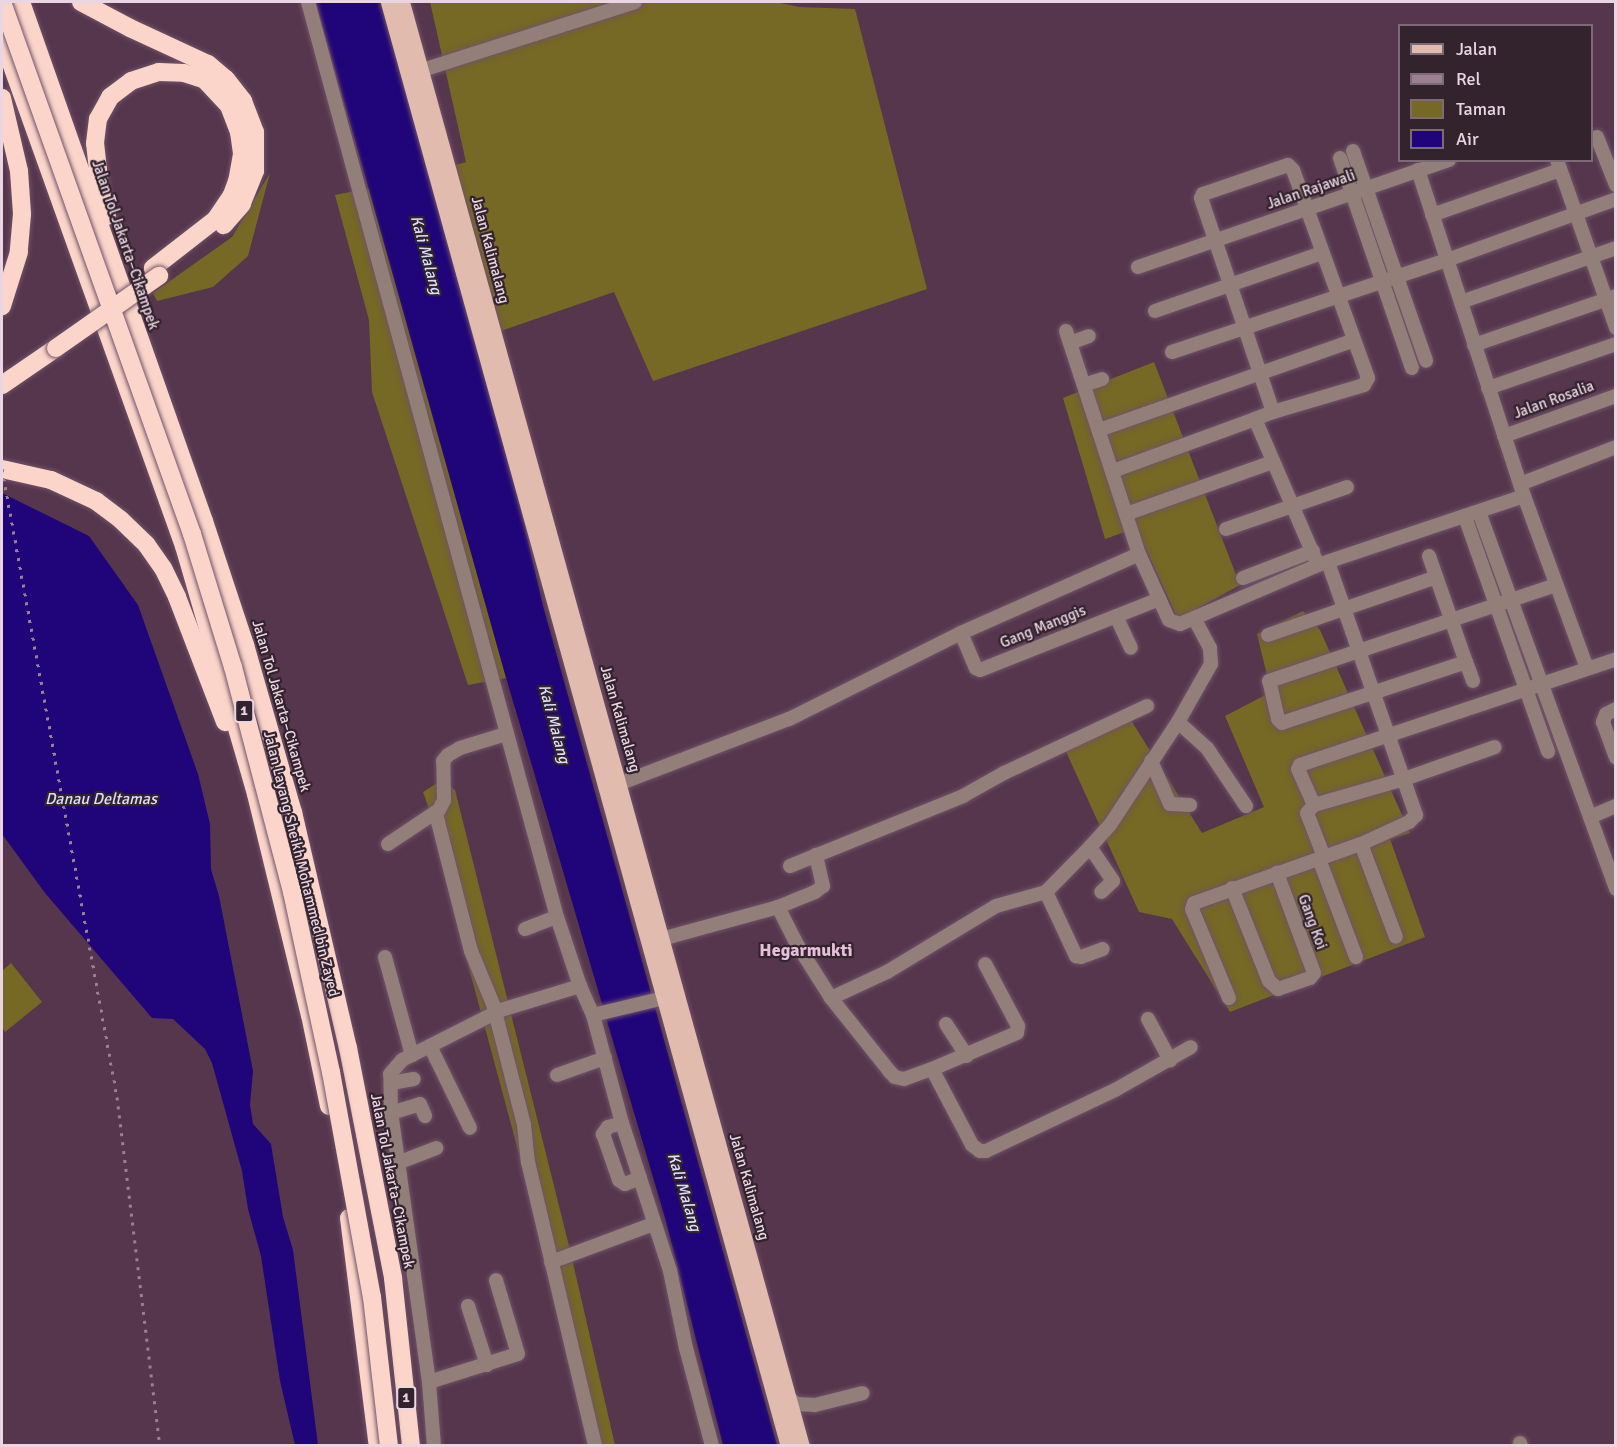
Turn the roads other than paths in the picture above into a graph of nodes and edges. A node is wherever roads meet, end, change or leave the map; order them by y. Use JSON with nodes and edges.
{"nodes":[{"id":1,"x":2,"y":2,"type":"edge"},
{"id":2,"x":13,"y":2,"type":"edge"},
{"id":3,"x":21,"y":2,"type":"edge"},
{"id":4,"x":81,"y":2,"type":"edge"},
{"id":5,"x":308,"y":2,"type":"edge"},
{"id":6,"x":388,"y":2,"type":"edge"},
{"id":7,"x":402,"y":2,"type":"edge"},
{"id":8,"x":635,"y":2,"type":"edge"},
{"id":9,"x":2,"y":38,"type":"edge"},
{"id":10,"x":415,"y":72,"type":"junction"},
{"id":11,"x":2,"y":98,"type":"edge"},
{"id":12,"x":1598,"y":137,"type":"dead end"},
{"id":13,"x":1353,"y":151,"type":"dead end"},
{"id":14,"x":1340,"y":158,"type":"dead end"},
{"id":15,"x":1443,"y":162,"type":"edge"},
{"id":16,"x":1559,"y":165,"type":"edge"},
{"id":17,"x":1418,"y":170,"type":"junction"},
{"id":18,"x":1616,"y":185,"type":"edge"},
{"id":19,"x":1366,"y":188,"type":"junction"},
{"id":20,"x":1352,"y":193,"type":"junction"},
{"id":21,"x":1616,"y":199,"type":"edge"},
{"id":22,"x":1308,"y":209,"type":"junction"},
{"id":23,"x":1576,"y":214,"type":"junction"},
{"id":24,"x":1432,"y":215,"type":"junction"},
{"id":25,"x":1215,"y":241,"type":"junction"},
{"id":26,"x":1616,"y":248,"type":"edge"},
{"id":27,"x":1322,"y":253,"type":"junction"},
{"id":28,"x":1591,"y":258,"type":"junction"},
{"id":29,"x":1447,"y":260,"type":"junction"},
{"id":30,"x":1138,"y":267,"type":"dead end"},
{"id":31,"x":156,"y":272,"type":"junction"},
{"id":32,"x":1397,"y":277,"type":"junction"},
{"id":33,"x":1383,"y":282,"type":"junction"},
{"id":34,"x":1229,"y":285,"type":"junction"},
{"id":35,"x":1339,"y":297,"type":"junction"},
{"id":36,"x":1610,"y":298,"type":"edge"},
{"id":37,"x":1461,"y":302,"type":"junction"},
{"id":38,"x":2,"y":306,"type":"edge"},
{"id":39,"x":1155,"y":311,"type":"dead end"},
{"id":40,"x":1244,"y":328,"type":"junction"},
{"id":41,"x":1616,"y":328,"type":"edge"},
{"id":42,"x":1089,"y":336,"type":"dead end"},
{"id":43,"x":1354,"y":340,"type":"junction"},
{"id":44,"x":53,"y":343,"type":"junction"},
{"id":45,"x":1616,"y":344,"type":"edge"},
{"id":46,"x":1474,"y":345,"type":"junction"},
{"id":47,"x":1172,"y":352,"type":"dead end"},
{"id":48,"x":1426,"y":361,"type":"dead end"},
{"id":49,"x":1412,"y":368,"type":"dead end"},
{"id":50,"x":2,"y":371,"type":"edge"},
{"id":51,"x":1260,"y":372,"type":"junction"},
{"id":52,"x":1102,"y":379,"type":"dead end"},
{"id":53,"x":2,"y":385,"type":"edge"},
{"id":54,"x":1084,"y":385,"type":"junction"},
{"id":55,"x":1488,"y":388,"type":"junction"},
{"id":56,"x":1616,"y":396,"type":"edge"},
{"id":57,"x":1273,"y":412,"type":"junction"},
{"id":58,"x":1255,"y":419,"type":"junction"},
{"id":59,"x":1098,"y":430,"type":"junction"},
{"id":60,"x":1504,"y":436,"type":"junction"},
{"id":61,"x":1616,"y":447,"type":"edge"},
{"id":62,"x":1272,"y":462,"type":"junction"},
{"id":63,"x":2,"y":469,"type":"edge"},
{"id":64,"x":1113,"y":471,"type":"junction"},
{"id":65,"x":1347,"y":487,"type":"dead end"},
{"id":66,"x":1522,"y":490,"type":"junction"},
{"id":67,"x":1294,"y":506,"type":"junction"},
{"id":68,"x":1479,"y":512,"type":"junction"},
{"id":69,"x":1126,"y":514,"type":"junction"},
{"id":70,"x":1465,"y":517,"type":"junction"},
{"id":71,"x":204,"y":522,"type":"junction"},
{"id":72,"x":1226,"y":529,"type":"dead end"},
{"id":73,"x":1313,"y":551,"type":"junction"},
{"id":74,"x":1139,"y":554,"type":"junction"},
{"id":75,"x":1429,"y":556,"type":"dead end"},
{"id":76,"x":1323,"y":564,"type":"junction"},
{"id":77,"x":1436,"y":577,"type":"junction"},
{"id":78,"x":1243,"y":578,"type":"dead end"},
{"id":79,"x":1556,"y":585,"type":"junction"},
{"id":80,"x":1159,"y":599,"type":"junction"},
{"id":81,"x":1509,"y":599,"type":"junction"},
{"id":82,"x":1494,"y":604,"type":"junction"},
{"id":83,"x":1344,"y":610,"type":"junction"},
{"id":84,"x":1116,"y":616,"type":"junction"},
{"id":85,"x":1194,"y":618,"type":"junction"},
{"id":86,"x":1451,"y":620,"type":"junction"},
{"id":87,"x":961,"y":633,"type":"junction"},
{"id":88,"x":1268,"y":635,"type":"dead end"},
{"id":89,"x":1131,"y":648,"type":"dead end"},
{"id":90,"x":1359,"y":652,"type":"junction"},
{"id":91,"x":1616,"y":659,"type":"edge"},
{"id":92,"x":1466,"y":662,"type":"junction"},
{"id":93,"x":1587,"y":668,"type":"junction"},
{"id":94,"x":1473,"y":681,"type":"dead end"},
{"id":95,"x":1540,"y":683,"type":"junction"},
{"id":96,"x":1525,"y":689,"type":"junction"},
{"id":97,"x":1375,"y":694,"type":"junction"},
{"id":98,"x":1147,"y":706,"type":"dead end"},
{"id":99,"x":1616,"y":710,"type":"edge"},
{"id":100,"x":1178,"y":722,"type":"junction"},
{"id":101,"x":506,"y":734,"type":"junction"},
{"id":102,"x":1389,"y":736,"type":"junction"},
{"id":103,"x":1495,"y":747,"type":"dead end"},
{"id":104,"x":1548,"y":752,"type":"dead end"},
{"id":105,"x":1616,"y":758,"type":"edge"},
{"id":106,"x":1151,"y":761,"type":"junction"},
{"id":107,"x":1404,"y":779,"type":"junction"},
{"id":108,"x":613,"y":787,"type":"junction"},
{"id":109,"x":1190,"y":806,"type":"dead end"},
{"id":110,"x":1246,"y":806,"type":"dead end"},
{"id":111,"x":1314,"y":806,"type":"junction"},
{"id":112,"x":1616,"y":806,"type":"edge"},
{"id":113,"x":261,"y":813,"type":"junction"},
{"id":114,"x":436,"y":814,"type":"junction"},
{"id":115,"x":1590,"y":817,"type":"junction"},
{"id":116,"x":388,"y":844,"type":"dead end"},
{"id":117,"x":1361,"y":844,"type":"junction"},
{"id":118,"x":1090,"y":847,"type":"junction"},
{"id":119,"x":816,"y":855,"type":"junction"},
{"id":120,"x":1322,"y":858,"type":"junction"},
{"id":121,"x":790,"y":866,"type":"dead end"},
{"id":122,"x":1277,"y":873,"type":"junction"},
{"id":123,"x":1232,"y":888,"type":"junction"},
{"id":124,"x":1616,"y":889,"type":"edge"},
{"id":125,"x":1046,"y":892,"type":"junction"},
{"id":126,"x":1101,"y":892,"type":"dead end"},
{"id":127,"x":778,"y":907,"type":"junction"},
{"id":128,"x":557,"y":917,"type":"junction"},
{"id":129,"x":525,"y":929,"type":"dead end"},
{"id":130,"x":1396,"y":937,"type":"dead end"},
{"id":131,"x":655,"y":941,"type":"junction"},
{"id":132,"x":1103,"y":949,"type":"dead end"},
{"id":133,"x":385,"y":957,"type":"dead end"},
{"id":134,"x":1356,"y":957,"type":"dead end"},
{"id":135,"x":985,"y":964,"type":"dead end"},
{"id":136,"x":580,"y":986,"type":"junction"},
{"id":137,"x":831,"y":998,"type":"junction"},
{"id":138,"x":1229,"y":998,"type":"dead end"},
{"id":139,"x":658,"y":999,"type":"junction"},
{"id":140,"x":494,"y":1014,"type":"junction"},
{"id":141,"x":598,"y":1014,"type":"junction"},
{"id":142,"x":1148,"y":1019,"type":"dead end"},
{"id":143,"x":946,"y":1024,"type":"dead end"},
{"id":144,"x":430,"y":1046,"type":"junction"},
{"id":145,"x":1191,"y":1047,"type":"dead end"},
{"id":146,"x":412,"y":1055,"type":"junction"},
{"id":147,"x":967,"y":1056,"type":"junction"},
{"id":148,"x":605,"y":1058,"type":"junction"},
{"id":149,"x":1170,"y":1060,"type":"junction"},
{"id":150,"x":932,"y":1069,"type":"junction"},
{"id":151,"x":557,"y":1075,"type":"dead end"},
{"id":152,"x":414,"y":1079,"type":"dead end"},
{"id":153,"x":391,"y":1083,"type":"junction"},
{"id":154,"x":391,"y":1113,"type":"junction"},
{"id":155,"x":425,"y":1116,"type":"dead end"},
{"id":156,"x":622,"y":1123,"type":"junction"},
{"id":157,"x":470,"y":1128,"type":"dead end"},
{"id":158,"x":436,"y":1148,"type":"dead end"},
{"id":159,"x":400,"y":1162,"type":"junction"},
{"id":160,"x":640,"y":1178,"type":"junction"},
{"id":161,"x":653,"y":1224,"type":"junction"},
{"id":162,"x":551,"y":1262,"type":"junction"},
{"id":163,"x":496,"y":1280,"type":"dead end"},
{"id":164,"x":468,"y":1306,"type":"dead end"},
{"id":165,"x":487,"y":1365,"type":"junction"},
{"id":166,"x":429,"y":1382,"type":"junction"},
{"id":167,"x":863,"y":1393,"type":"dead end"},
{"id":168,"x":783,"y":1401,"type":"junction"},
{"id":169,"x":378,"y":1446,"type":"edge"},
{"id":170,"x":389,"y":1446,"type":"edge"},
{"id":171,"x":398,"y":1446,"type":"edge"},
{"id":172,"x":411,"y":1446,"type":"edge"},
{"id":173,"x":434,"y":1446,"type":"edge"},
{"id":174,"x":596,"y":1446,"type":"edge"},
{"id":175,"x":712,"y":1446,"type":"edge"},
{"id":176,"x":788,"y":1446,"type":"edge"},
{"id":177,"x":802,"y":1446,"type":"edge"}],
"edges":[{"from":1,"to":170,"type":"highway","name":"Jalan Layang Sheikh Mohammed bin Zayed","number":"1","bridge":true},
{"from":2,"to":171,"type":"highway","name":"Jalan Layang Sheikh Mohammed bin Zayed","number":"1","bridge":true},
{"from":3,"to":71,"type":"highway","name":"Jalan Tol Jakarta–Cikampek","number":"1"},
{"from":4,"to":31,"type":"highway"},
{"from":5,"to":101,"type":"street"},
{"from":6,"to":10,"type":"main road","name":"Jalan Kalimalang"},
{"from":7,"to":10,"type":"main road","name":"Jalan Kalimalang"},
{"from":8,"to":10,"type":"street"},
{"from":9,"to":113,"type":"highway","number":"1"},
{"from":10,"to":108,"type":"main road","name":"Jalan Kalimalang"},
{"from":11,"to":38,"type":"highway"},
{"from":12,"to":18,"type":"street"},
{"from":13,"to":19,"type":"street"},
{"from":14,"to":20,"type":"street"},
{"from":15,"to":17,"type":"street","name":"Jalan Rajawali"},
{"from":16,"to":23,"type":"street"},
{"from":16,"to":24,"type":"street"},
{"from":17,"to":19,"type":"street","name":"Jalan Rajawali"},
{"from":17,"to":24,"type":"street"},
{"from":19,"to":20,"type":"street","name":"Jalan Rajawali"},
{"from":19,"to":32,"type":"street"},
{"from":20,"to":22,"type":"street","name":"Jalan Rajawali"},
{"from":20,"to":33,"type":"street"},
{"from":21,"to":23,"type":"street"},
{"from":22,"to":25,"type":"street","name":"Jalan Rajawali"},
{"from":22,"to":25,"type":"street"},
{"from":22,"to":27,"type":"street"},
{"from":23,"to":28,"type":"street"},
{"from":23,"to":29,"type":"street"},
{"from":24,"to":29,"type":"street"},
{"from":25,"to":30,"type":"street","name":"Jalan Rajawali"},
{"from":25,"to":34,"type":"street"},
{"from":26,"to":28,"type":"street"},
{"from":27,"to":34,"type":"street"},
{"from":27,"to":35,"type":"street"},
{"from":28,"to":36,"type":"street"},
{"from":28,"to":37,"type":"street"},
{"from":29,"to":32,"type":"street"},
{"from":29,"to":37,"type":"street"},
{"from":31,"to":44,"type":"highway"},
{"from":31,"to":71,"type":"highway"},
{"from":32,"to":33,"type":"street"},
{"from":32,"to":48,"type":"street"},
{"from":33,"to":35,"type":"street"},
{"from":33,"to":49,"type":"street"},
{"from":34,"to":39,"type":"street"},
{"from":34,"to":40,"type":"street"},
{"from":35,"to":40,"type":"street"},
{"from":35,"to":43,"type":"street"},
{"from":36,"to":41,"type":"street"},
{"from":36,"to":46,"type":"street"},
{"from":37,"to":46,"type":"street"},
{"from":40,"to":47,"type":"street"},
{"from":40,"to":51,"type":"street"},
{"from":42,"to":54,"type":"street"},
{"from":43,"to":51,"type":"street"},
{"from":43,"to":57,"type":"street"},
{"from":44,"to":50,"type":"highway"},
{"from":44,"to":53,"type":"highway"},
{"from":45,"to":55,"type":"street"},
{"from":46,"to":55,"type":"street"},
{"from":51,"to":57,"type":"street"},
{"from":51,"to":59,"type":"street"},
{"from":52,"to":54,"type":"street"},
{"from":54,"to":59,"type":"street"},
{"from":55,"to":60,"type":"street"},
{"from":56,"to":60,"type":"street","name":"Jalan Rosalia"},
{"from":57,"to":58,"type":"street"},
{"from":58,"to":62,"type":"street"},
{"from":58,"to":64,"type":"street"},
{"from":59,"to":64,"type":"street"},
{"from":60,"to":66,"type":"street"},
{"from":61,"to":66,"type":"street"},
{"from":62,"to":67,"type":"street"},
{"from":62,"to":69,"type":"street"},
{"from":63,"to":113,"type":"highway"},
{"from":64,"to":69,"type":"street"},
{"from":65,"to":67,"type":"street"},
{"from":66,"to":68,"type":"street"},
{"from":66,"to":79,"type":"street"},
{"from":67,"to":72,"type":"street"},
{"from":67,"to":73,"type":"street"},
{"from":68,"to":70,"type":"street"},
{"from":68,"to":81,"type":"street"},
{"from":69,"to":74,"type":"street"},
{"from":70,"to":76,"type":"street"},
{"from":70,"to":82,"type":"street"},
{"from":71,"to":172,"type":"highway","name":"Jalan Tol Jakarta–Cikampek","number":"1"},
{"from":73,"to":76,"type":"street"},
{"from":73,"to":78,"type":"street"},
{"from":74,"to":80,"type":"street"},
{"from":74,"to":87,"type":"street"},
{"from":75,"to":77,"type":"street"},
{"from":76,"to":83,"type":"street"},
{"from":76,"to":85,"type":"street"},
{"from":77,"to":83,"type":"street"},
{"from":77,"to":86,"type":"street"},
{"from":79,"to":81,"type":"street"},
{"from":79,"to":93,"type":"street"},
{"from":80,"to":84,"type":"street","name":"Gang Manggis"},
{"from":80,"to":85,"type":"street"},
{"from":81,"to":82,"type":"street"},
{"from":81,"to":95,"type":"street"},
{"from":82,"to":86,"type":"street"},
{"from":82,"to":96,"type":"street"},
{"from":83,"to":88,"type":"street"},
{"from":83,"to":90,"type":"street"},
{"from":84,"to":87,"type":"street","name":"Gang Manggis"},
{"from":84,"to":89,"type":"street"},
{"from":85,"to":100,"type":"street"},
{"from":86,"to":90,"type":"street"},
{"from":86,"to":92,"type":"street"},
{"from":87,"to":108,"type":"street"},
{"from":90,"to":97,"type":"street"},
{"from":90,"to":97,"type":"street"},
{"from":91,"to":93,"type":"street"},
{"from":92,"to":94,"type":"street"},
{"from":92,"to":97,"type":"street"},
{"from":93,"to":95,"type":"street"},
{"from":95,"to":96,"type":"street"},
{"from":95,"to":115,"type":"street"},
{"from":96,"to":102,"type":"street"},
{"from":96,"to":104,"type":"street"},
{"from":97,"to":102,"type":"street"},
{"from":98,"to":119,"type":"street"},
{"from":99,"to":105,"type":"street"},
{"from":100,"to":106,"type":"street"},
{"from":100,"to":110,"type":"street"},
{"from":101,"to":114,"type":"street"},
{"from":101,"to":128,"type":"street"},
{"from":102,"to":107,"type":"street"},
{"from":102,"to":111,"type":"street"},
{"from":103,"to":107,"type":"street"},
{"from":106,"to":109,"type":"street"},
{"from":106,"to":118,"type":"street"},
{"from":107,"to":111,"type":"street"},
{"from":107,"to":117,"type":"street"},
{"from":108,"to":131,"type":"main road","name":"Jalan Kalimalang"},
{"from":111,"to":120,"type":"street"},
{"from":112,"to":115,"type":"street"},
{"from":113,"to":169,"type":"highway","number":"1"},
{"from":114,"to":116,"type":"street"},
{"from":114,"to":140,"type":"street"},
{"from":115,"to":124,"type":"street"},
{"from":117,"to":120,"type":"street"},
{"from":117,"to":130,"type":"street"},
{"from":118,"to":125,"type":"street"},
{"from":118,"to":126,"type":"street"},
{"from":119,"to":121,"type":"street"},
{"from":119,"to":127,"type":"street"},
{"from":120,"to":122,"type":"street"},
{"from":120,"to":134,"type":"street"},
{"from":122,"to":123,"type":"street"},
{"from":122,"to":123,"type":"street","name":"Gang Koi"},
{"from":123,"to":138,"type":"street"},
{"from":125,"to":132,"type":"street"},
{"from":125,"to":137,"type":"street"},
{"from":127,"to":131,"type":"street"},
{"from":127,"to":137,"type":"street"},
{"from":128,"to":129,"type":"street"},
{"from":128,"to":136,"type":"street"},
{"from":131,"to":139,"type":"main road","name":"Jalan Kalimalang"},
{"from":131,"to":168,"type":"main road","name":"Jalan Kalimalang"},
{"from":133,"to":146,"type":"street"},
{"from":135,"to":147,"type":"street"},
{"from":136,"to":140,"type":"street"},
{"from":136,"to":141,"type":"street"},
{"from":137,"to":150,"type":"street"},
{"from":139,"to":141,"type":"street"},
{"from":139,"to":168,"type":"main road","name":"Jalan Kalimalang"},
{"from":140,"to":144,"type":"street"},
{"from":140,"to":162,"type":"street"},
{"from":141,"to":148,"type":"street"},
{"from":142,"to":149,"type":"street"},
{"from":143,"to":147,"type":"street"},
{"from":144,"to":146,"type":"street"},
{"from":144,"to":157,"type":"street"},
{"from":145,"to":149,"type":"street"},
{"from":146,"to":153,"type":"street"},
{"from":147,"to":150,"type":"street"},
{"from":148,"to":151,"type":"street"},
{"from":148,"to":156,"type":"street"},
{"from":149,"to":150,"type":"street"},
{"from":152,"to":153,"type":"street"},
{"from":153,"to":154,"type":"street"},
{"from":154,"to":155,"type":"street"},
{"from":154,"to":159,"type":"street"},
{"from":156,"to":160,"type":"street"},
{"from":156,"to":160,"type":"street"},
{"from":158,"to":159,"type":"street"},
{"from":159,"to":166,"type":"street"},
{"from":160,"to":161,"type":"street"},
{"from":161,"to":162,"type":"street"},
{"from":161,"to":175,"type":"street"},
{"from":162,"to":174,"type":"street"},
{"from":163,"to":165,"type":"street"},
{"from":164,"to":165,"type":"street"},
{"from":165,"to":166,"type":"street"},
{"from":166,"to":173,"type":"street"},
{"from":167,"to":168,"type":"street"},
{"from":168,"to":176,"type":"main road","name":"Jalan Kalimalang"},
{"from":168,"to":177,"type":"main road","name":"Jalan Kalimalang"}]}
